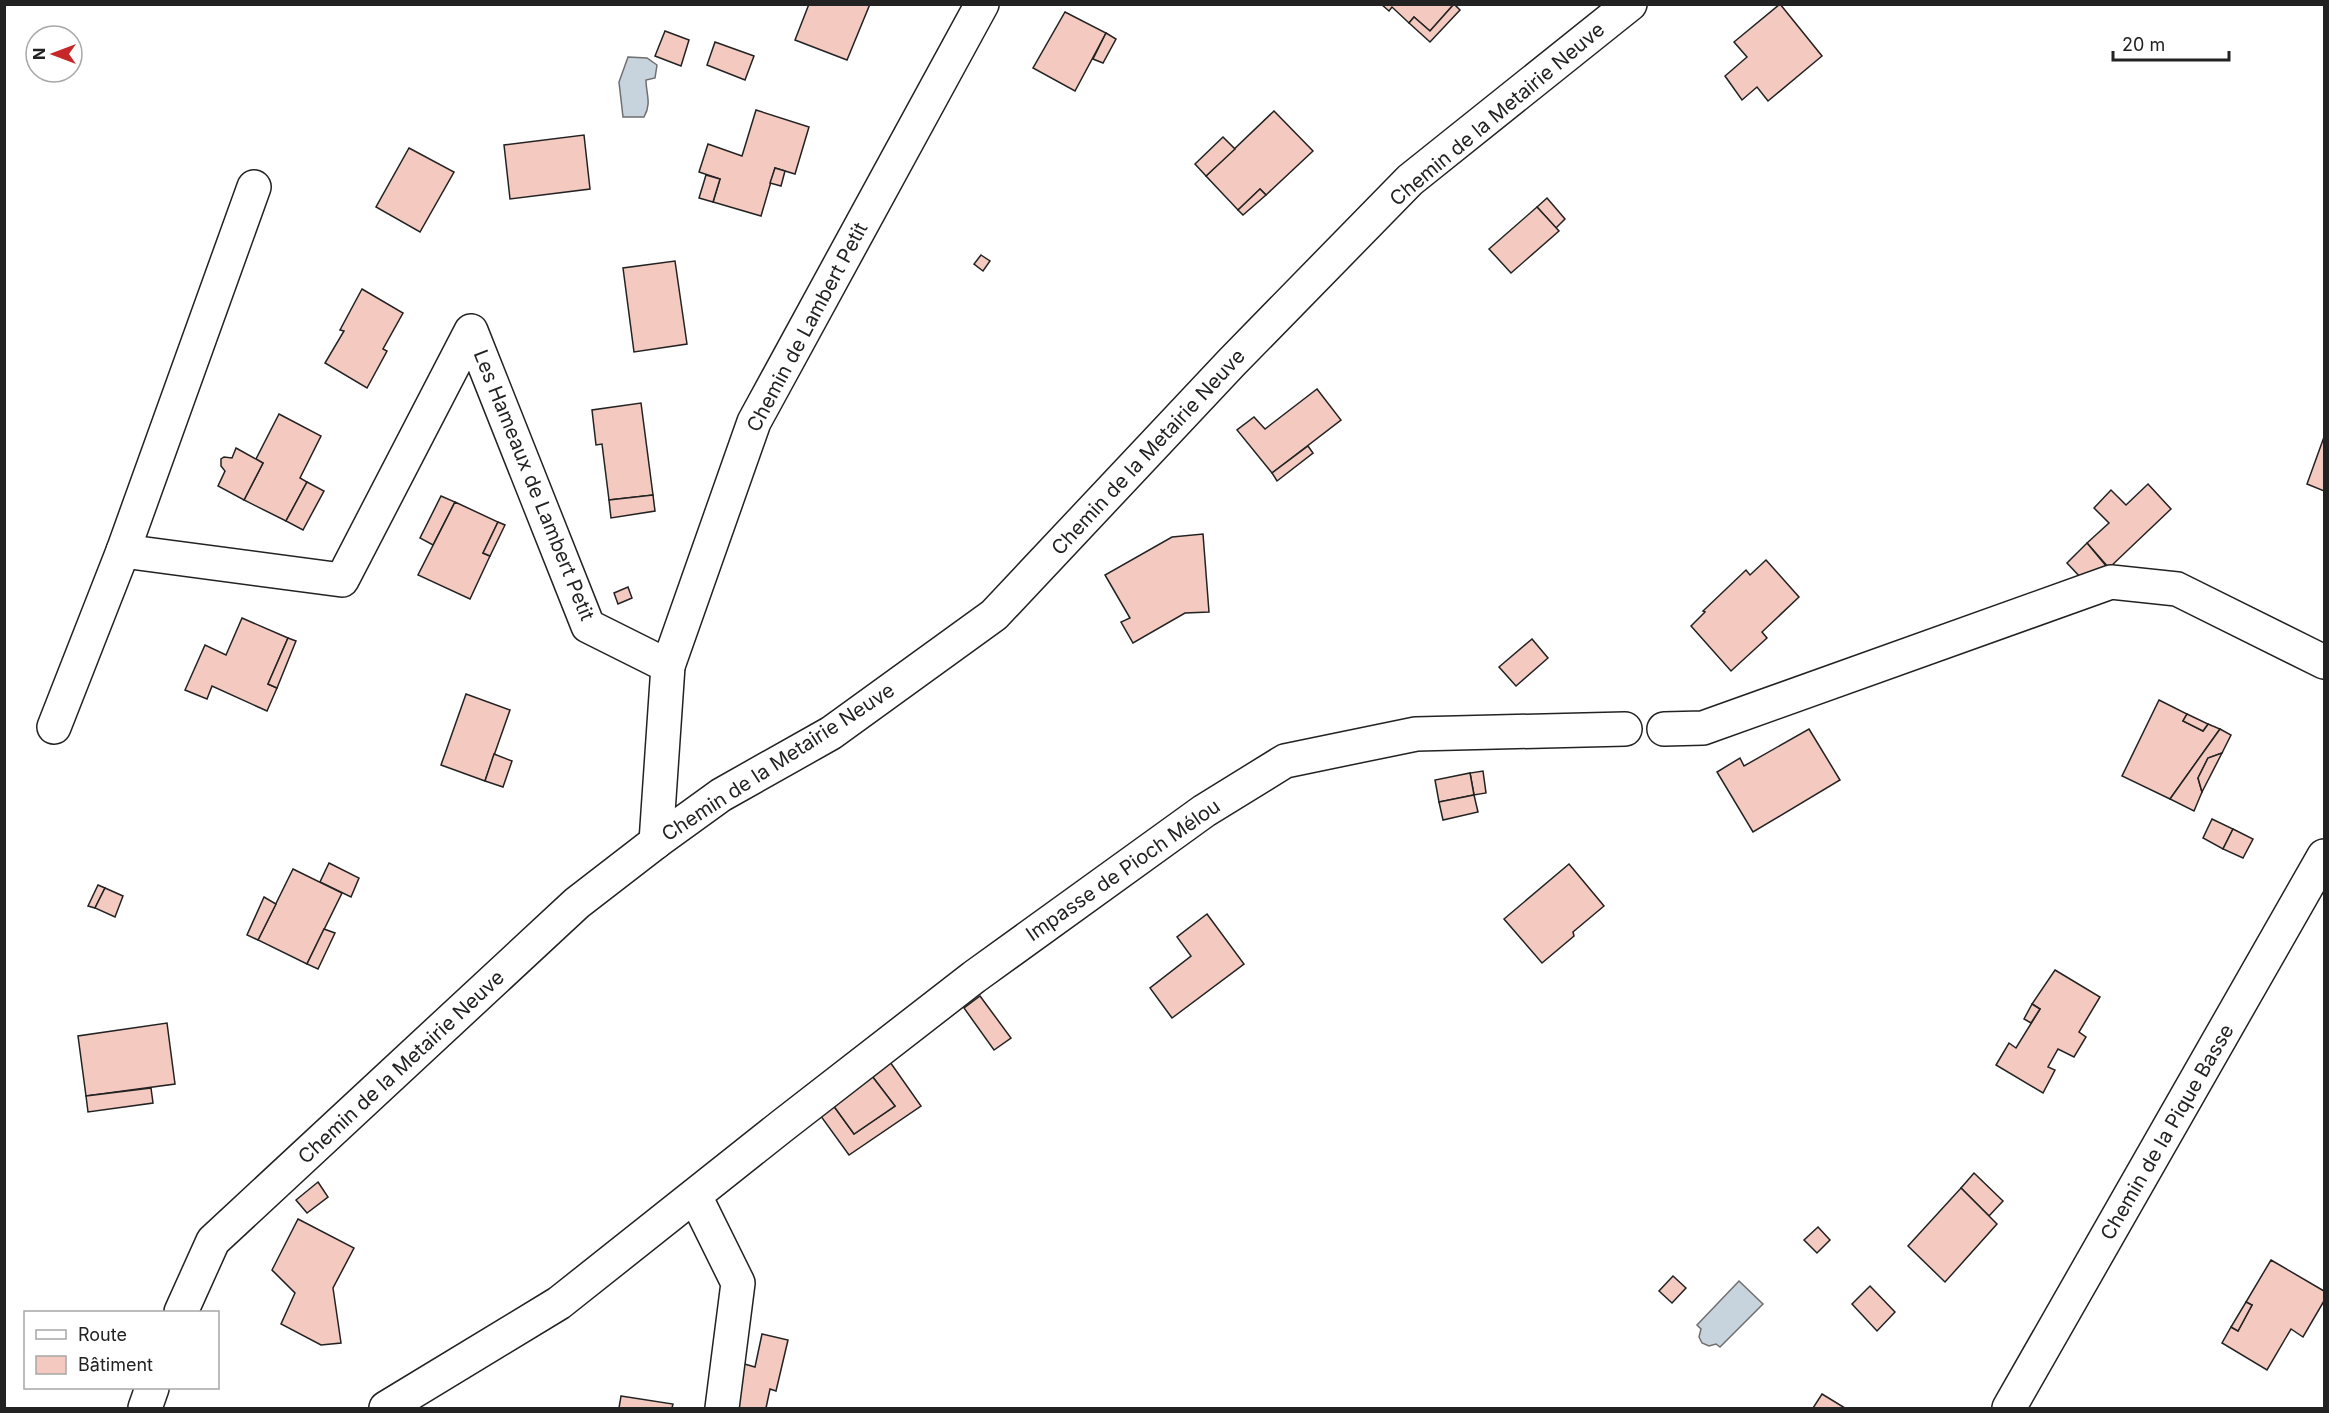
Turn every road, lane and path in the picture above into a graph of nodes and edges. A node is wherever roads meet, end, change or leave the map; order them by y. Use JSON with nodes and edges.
{"nodes":[{"id":1,"x":982,"y":4,"type":"edge"},
{"id":2,"x":1630,"y":4,"type":"edge"},
{"id":3,"x":254,"y":187,"type":"dead end"},
{"id":4,"x":123,"y":551,"type":"junction"},
{"id":5,"x":2325,"y":662,"type":"edge"},
{"id":6,"x":668,"y":666,"type":"junction"},
{"id":7,"x":54,"y":727,"type":"dead end"},
{"id":8,"x":1625,"y":729,"type":"dead end"},
{"id":9,"x":1664,"y":729,"type":"dead end"},
{"id":10,"x":656,"y":842,"type":"junction"},
{"id":11,"x":2325,"y":856,"type":"edge"},
{"id":12,"x":695,"y":1196,"type":"junction"},
{"id":13,"x":180,"y":1311,"type":"edge"},
{"id":14,"x":152,"y":1389,"type":"edge"},
{"id":15,"x":145,"y":1408,"type":"edge"},
{"id":16,"x":386,"y":1408,"type":"edge"},
{"id":17,"x":722,"y":1408,"type":"edge"},
{"id":18,"x":2009,"y":1408,"type":"edge"}],
"edges":[{"from":1,"to":6,"type":"street","name":"Chemin de Lambert Petit"},
{"from":2,"to":10,"type":"street","name":"Chemin de la Metairie Neuve"},
{"from":3,"to":4,"type":"street"},
{"from":4,"to":6,"type":"street","name":"Les Hameaux de Lambert Petit"},
{"from":4,"to":7,"type":"street"},
{"from":5,"to":9,"type":"street"},
{"from":6,"to":10,"type":"street"},
{"from":8,"to":12,"type":"street","name":"Impasse de Pioch Mélou"},
{"from":10,"to":13,"type":"street","name":"Chemin de la Metairie Neuve"},
{"from":11,"to":18,"type":"street","name":"Chemin de la Pique Basse"},
{"from":12,"to":16,"type":"street","name":"Impasse de Pioch Mélou"},
{"from":12,"to":17,"type":"street"},
{"from":14,"to":15,"type":"street"}]}
